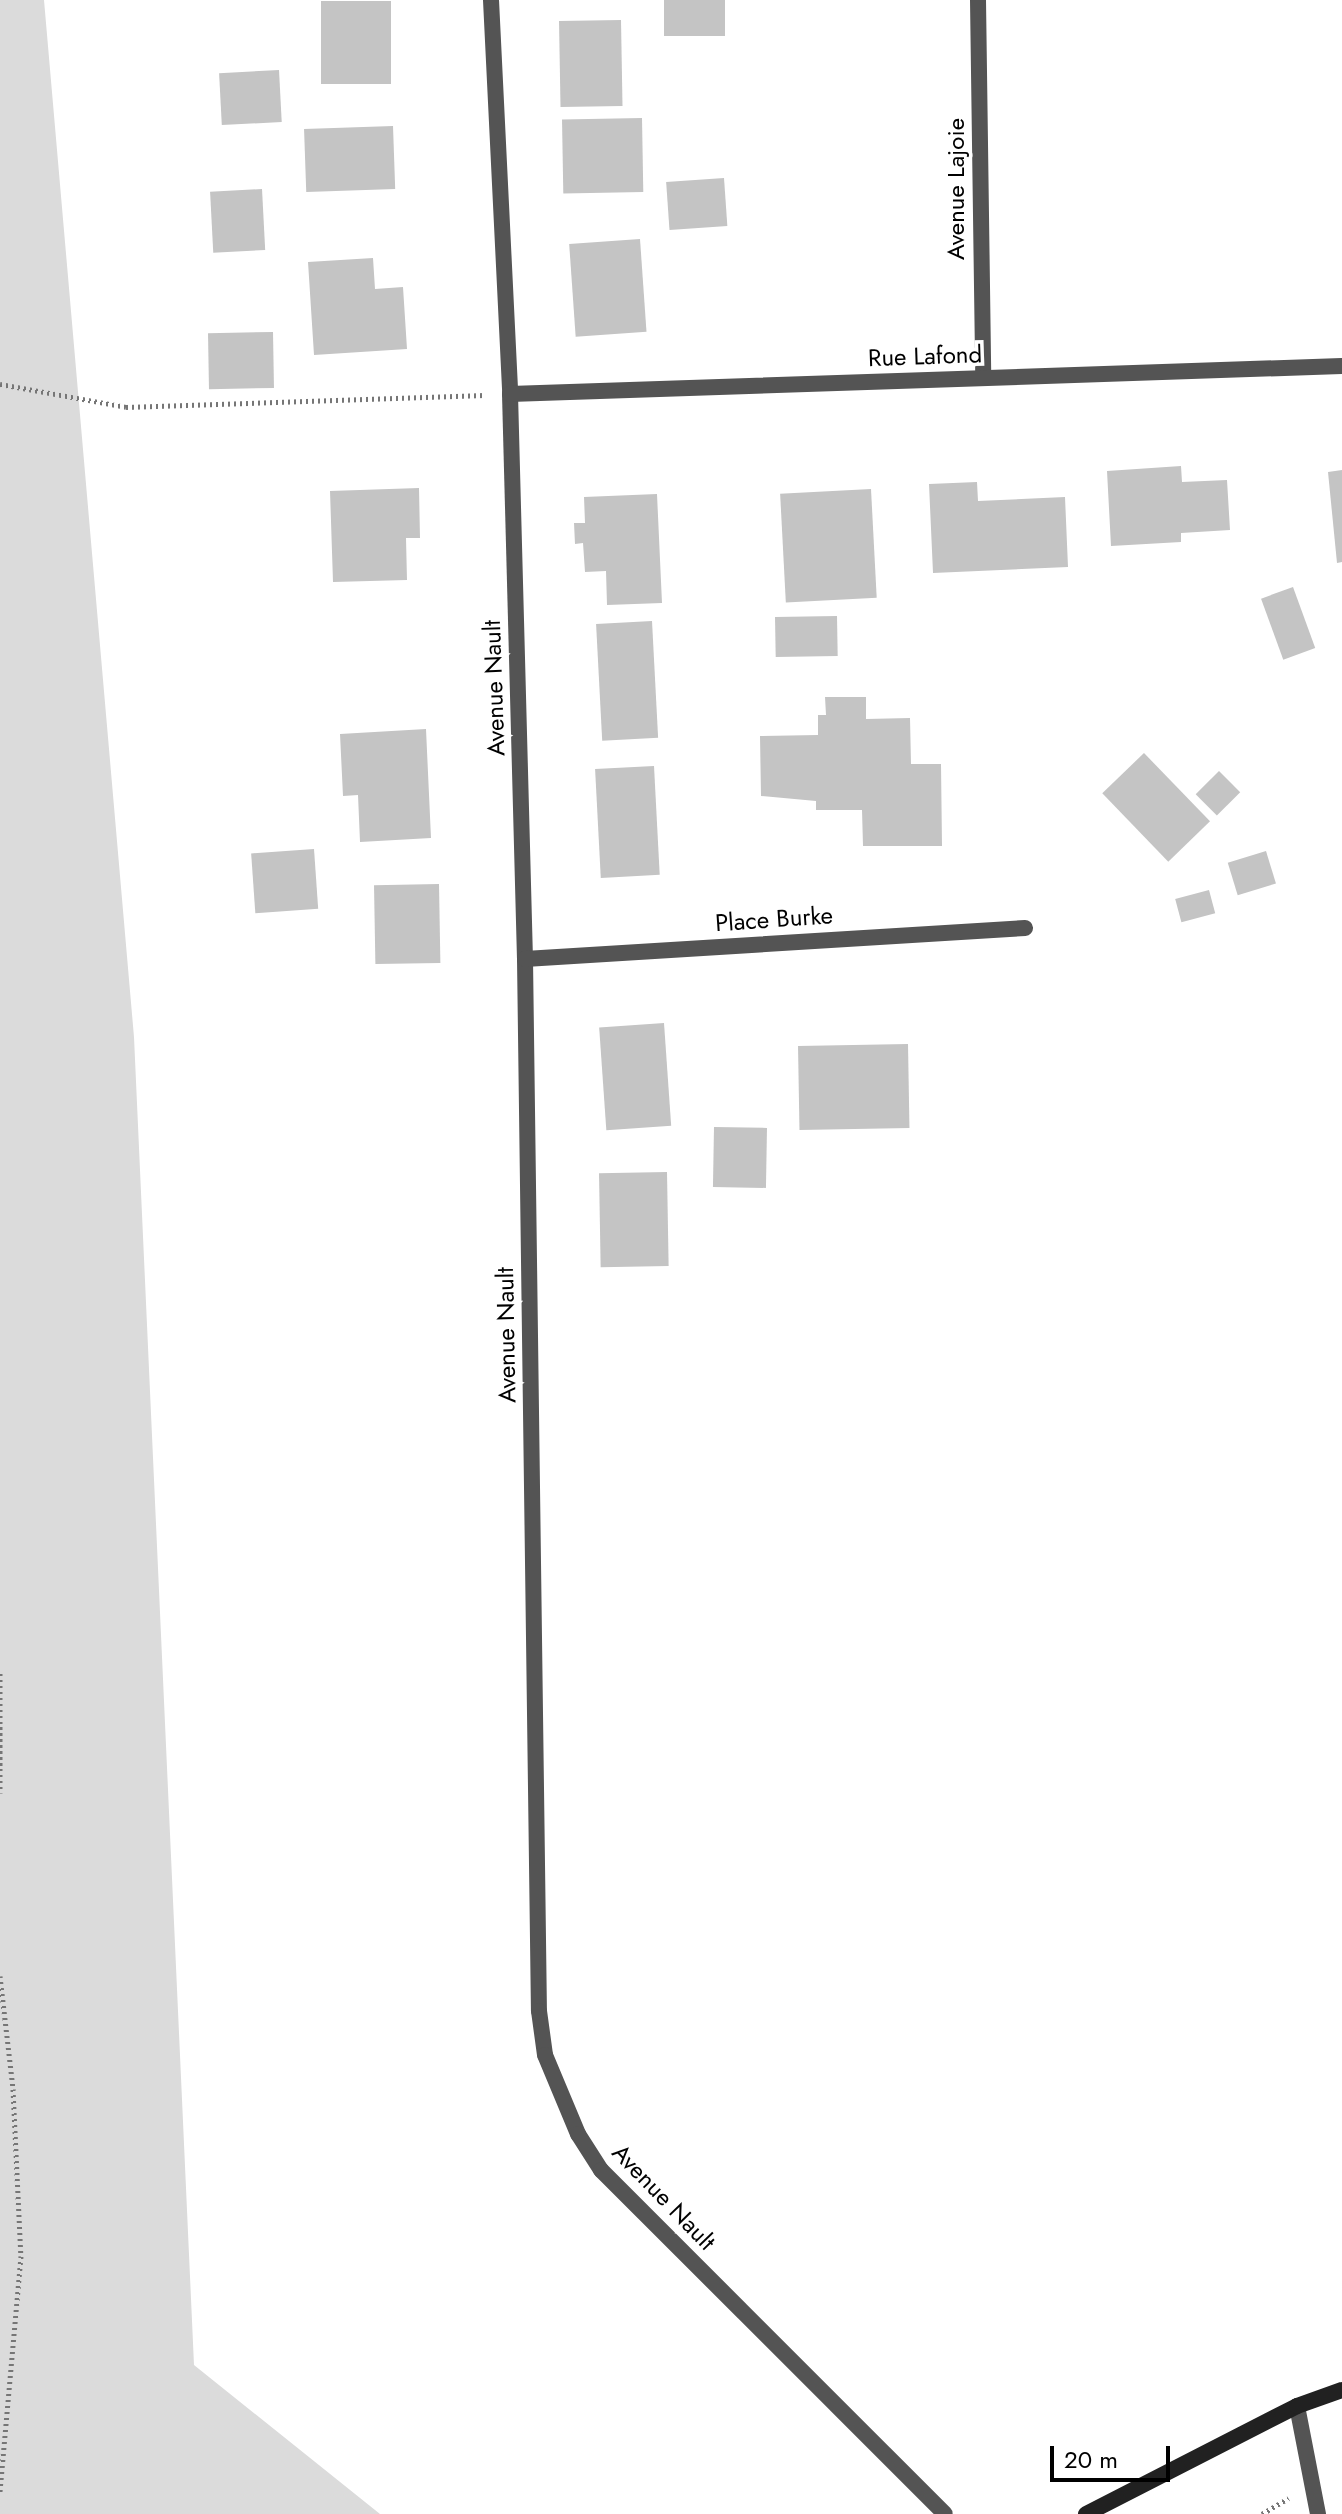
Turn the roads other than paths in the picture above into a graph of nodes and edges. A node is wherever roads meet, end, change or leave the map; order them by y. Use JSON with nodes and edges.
{"nodes":[{"id":1,"x":491,"y":0,"type":"edge"},
{"id":2,"x":978,"y":0,"type":"edge"},
{"id":3,"x":1342,"y":366,"type":"edge"},
{"id":4,"x":983,"y":378,"type":"junction"},
{"id":5,"x":510,"y":394,"type":"junction"},
{"id":6,"x":1025,"y":928,"type":"dead end"},
{"id":7,"x":525,"y":959,"type":"junction"},
{"id":8,"x":1342,"y":2390,"type":"edge"},
{"id":9,"x":1297,"y":2406,"type":"junction"},
{"id":10,"x":945,"y":2514,"type":"edge"},
{"id":11,"x":1086,"y":2514,"type":"edge"},
{"id":12,"x":1318,"y":2514,"type":"edge"}],
"edges":[{"from":1,"to":5,"type":"street","name":"Avenue Nault"},
{"from":2,"to":4,"type":"street","name":"Avenue Lajoie"},
{"from":3,"to":4,"type":"street","name":"Rue Lafond"},
{"from":4,"to":5,"type":"street","name":"Rue Lafond"},
{"from":5,"to":7,"type":"street","name":"Avenue Nault"},
{"from":6,"to":7,"type":"street","name":"Place Burke"},
{"from":7,"to":10,"type":"street","name":"Avenue Nault"},
{"from":8,"to":9,"type":"street"},
{"from":9,"to":11,"type":"street"},
{"from":9,"to":12,"type":"street"}]}
